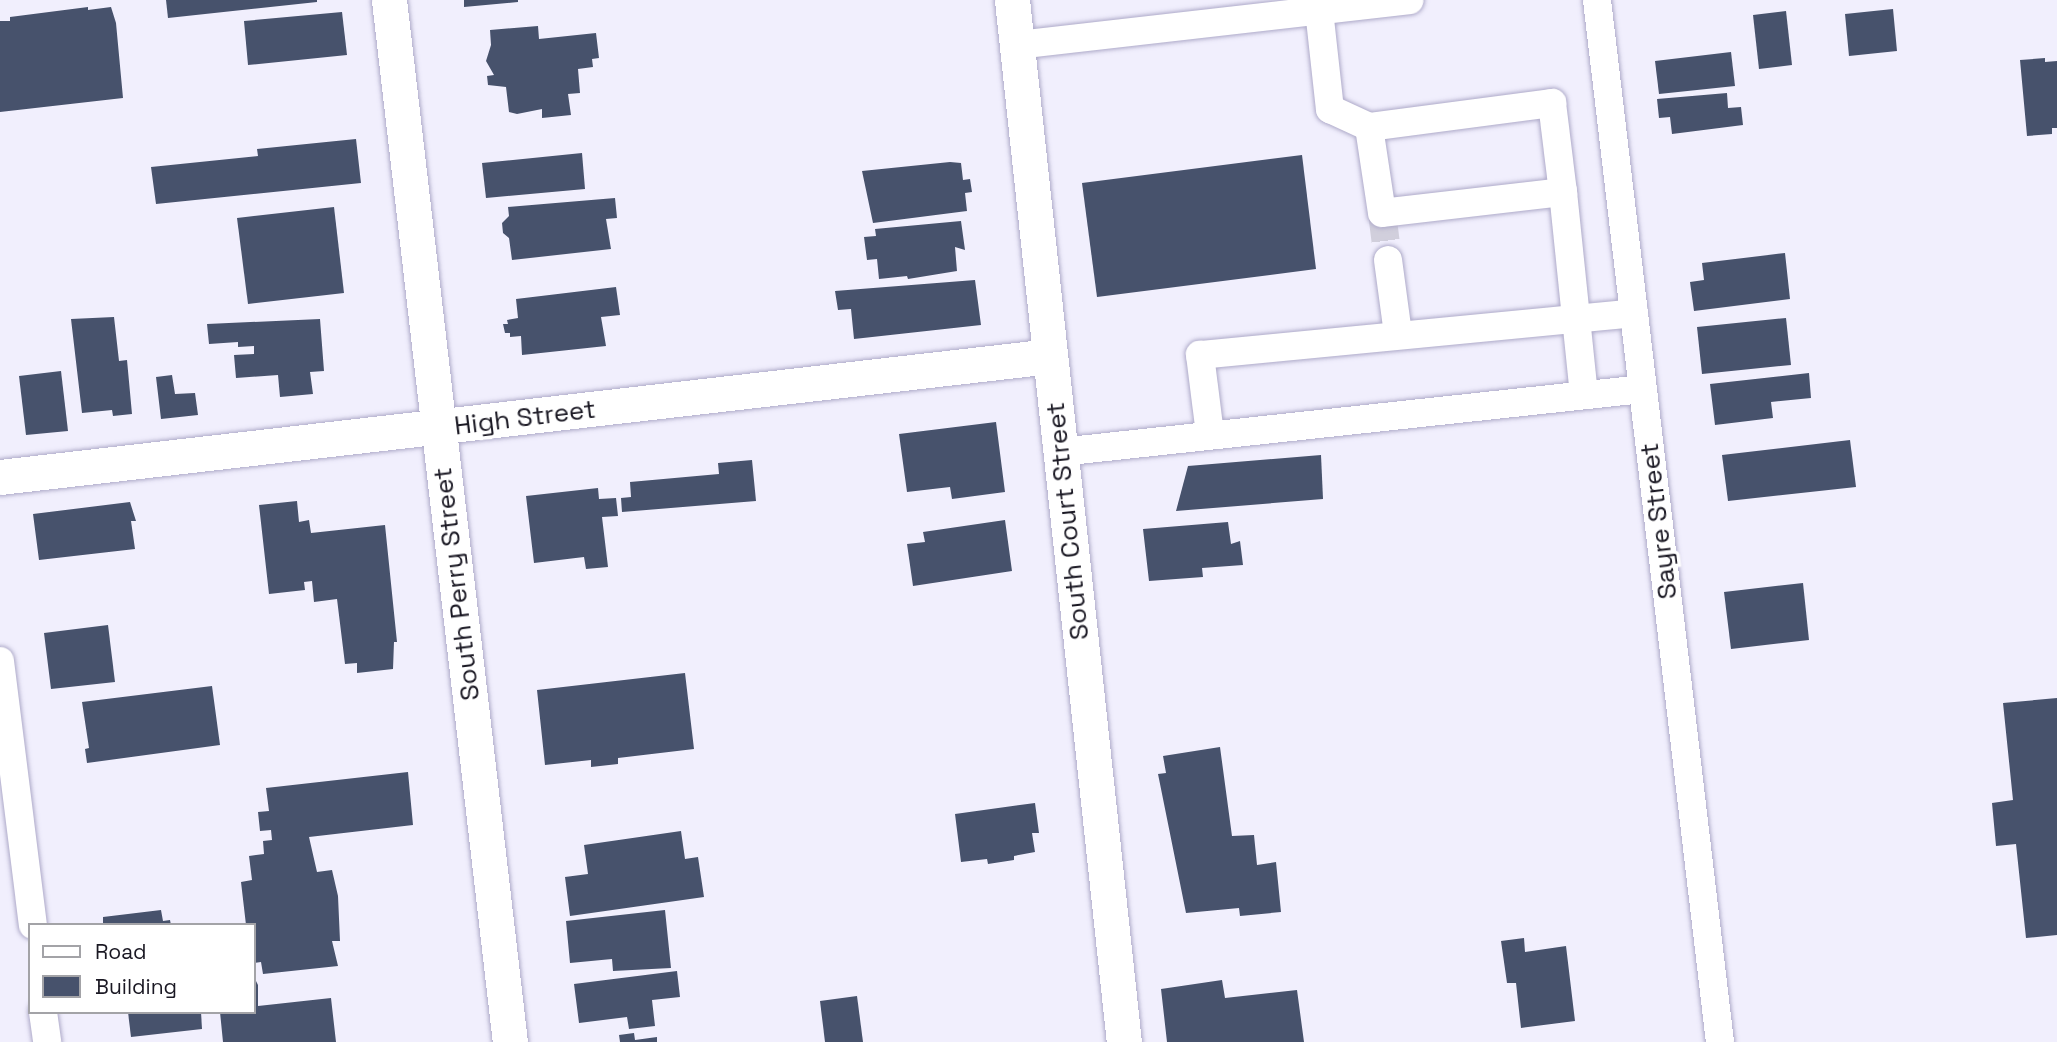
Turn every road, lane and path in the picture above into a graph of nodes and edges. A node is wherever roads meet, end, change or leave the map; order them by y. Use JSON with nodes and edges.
{"nodes":[{"id":1,"x":389,"y":0,"type":"edge"},
{"id":2,"x":1012,"y":0,"type":"edge"},
{"id":3,"x":1409,"y":0,"type":"edge"},
{"id":4,"x":1597,"y":0,"type":"edge"},
{"id":5,"x":1319,"y":10,"type":"junction"},
{"id":6,"x":1017,"y":45,"type":"junction"},
{"id":7,"x":1369,"y":127,"type":"junction"},
{"id":8,"x":1563,"y":192,"type":"junction"},
{"id":9,"x":1388,"y":260,"type":"tunnel mouth"},
{"id":10,"x":1634,"y":313,"type":"junction"},
{"id":11,"x":1577,"y":318,"type":"junction"},
{"id":12,"x":1398,"y":334,"type":"junction"},
{"id":13,"x":1050,"y":356,"type":"junction"},
{"id":14,"x":1643,"y":389,"type":"junction"},
{"id":15,"x":1584,"y":395,"type":"junction"},
{"id":16,"x":438,"y":428,"type":"junction"},
{"id":17,"x":1210,"y":434,"type":"junction"},
{"id":18,"x":1060,"y":452,"type":"junction"},
{"id":19,"x":0,"y":477,"type":"edge"},
{"id":20,"x":0,"y":662,"type":"edge"},
{"id":21,"x":33,"y":923,"type":"edge"},
{"id":22,"x":43,"y":1014,"type":"edge"},
{"id":23,"x":47,"y":1042,"type":"edge"},
{"id":24,"x":510,"y":1042,"type":"edge"},
{"id":25,"x":1124,"y":1042,"type":"edge"},
{"id":26,"x":1720,"y":1042,"type":"edge"}],
"edges":[{"from":1,"to":16,"type":"main road","name":"South Perry Street"},
{"from":2,"to":6,"type":"main road","name":"South Court Street"},
{"from":3,"to":5,"type":"street"},
{"from":4,"to":10,"type":"street","name":"Sayre Street"},
{"from":5,"to":6,"type":"street"},
{"from":5,"to":7,"type":"street"},
{"from":6,"to":13,"type":"main road","name":"South Court Street"},
{"from":7,"to":8,"type":"street"},
{"from":7,"to":8,"type":"street"},
{"from":8,"to":11,"type":"street"},
{"from":9,"to":12,"type":"street"},
{"from":10,"to":11,"type":"street"},
{"from":10,"to":14,"type":"street","name":"Sayre Street"},
{"from":11,"to":12,"type":"street"},
{"from":11,"to":15,"type":"street"},
{"from":12,"to":17,"type":"street"},
{"from":13,"to":16,"type":"main road","name":"High Street"},
{"from":13,"to":18,"type":"main road","name":"South Court Street"},
{"from":14,"to":15,"type":"street"},
{"from":14,"to":26,"type":"street","name":"Sayre Street"},
{"from":15,"to":17,"type":"street"},
{"from":16,"to":19,"type":"main road","name":"High Street"},
{"from":16,"to":24,"type":"main road","name":"South Perry Street"},
{"from":17,"to":18,"type":"street"},
{"from":18,"to":25,"type":"main road","name":"South Court Street"},
{"from":20,"to":21,"type":"street"},
{"from":22,"to":23,"type":"street"}]}
